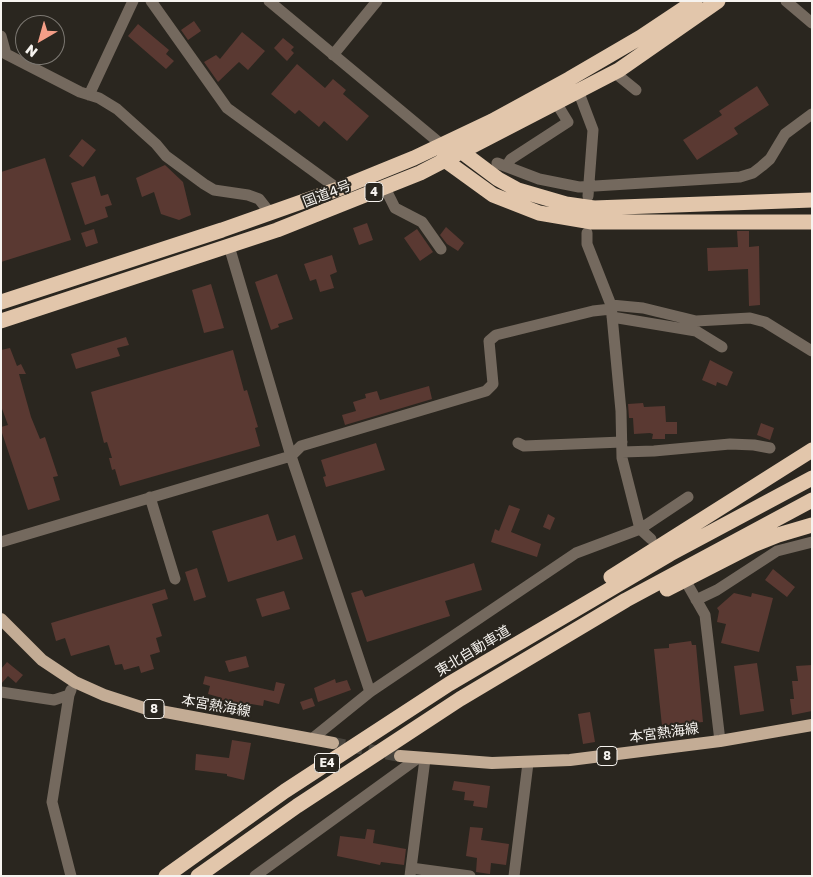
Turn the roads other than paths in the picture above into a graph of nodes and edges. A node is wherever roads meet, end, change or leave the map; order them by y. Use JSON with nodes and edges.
{"nodes":[{"id":1,"x":133,"y":1,"type":"edge"},
{"id":2,"x":151,"y":1,"type":"edge"},
{"id":3,"x":269,"y":1,"type":"edge"},
{"id":4,"x":377,"y":1,"type":"edge"},
{"id":5,"x":695,"y":1,"type":"edge"},
{"id":6,"x":718,"y":1,"type":"edge"},
{"id":7,"x":786,"y":1,"type":"edge"},
{"id":8,"x":812,"y":23,"type":"edge"},
{"id":9,"x":1,"y":36,"type":"edge"},
{"id":10,"x":333,"y":55,"type":"junction"},
{"id":11,"x":615,"y":73,"type":"junction"},
{"id":12,"x":636,"y":90,"type":"dead end"},
{"id":13,"x":579,"y":93,"type":"junction"},
{"id":14,"x":89,"y":95,"type":"junction"},
{"id":15,"x":557,"y":104,"type":"junction"},
{"id":16,"x":812,"y":114,"type":"edge"},
{"id":17,"x":442,"y":145,"type":"junction"},
{"id":18,"x":462,"y":152,"type":"junction"},
{"id":19,"x":446,"y":161,"type":"junction"},
{"id":20,"x":384,"y":188,"type":"junction"},
{"id":21,"x":338,"y":189,"type":"junction"},
{"id":22,"x":589,"y":191,"type":"junction"},
{"id":23,"x":812,"y":200,"type":"edge"},
{"id":24,"x":270,"y":213,"type":"junction"},
{"id":25,"x":812,"y":222,"type":"edge"},
{"id":26,"x":587,"y":233,"type":"dead end"},
{"id":27,"x":229,"y":246,"type":"junction"},
{"id":28,"x":441,"y":249,"type":"dead end"},
{"id":29,"x":1,"y":302,"type":"edge"},
{"id":30,"x":611,"y":310,"type":"junction"},
{"id":31,"x":1,"y":321,"type":"edge"},
{"id":32,"x":722,"y":346,"type":"dead end"},
{"id":33,"x":812,"y":351,"type":"edge"},
{"id":34,"x":518,"y":443,"type":"dead end"},
{"id":35,"x":622,"y":447,"type":"junction"},
{"id":36,"x":770,"y":448,"type":"dead end"},
{"id":37,"x":812,"y":450,"type":"edge"},
{"id":38,"x":291,"y":456,"type":"junction"},
{"id":39,"x":812,"y":478,"type":"edge"},
{"id":40,"x":150,"y":497,"type":"junction"},
{"id":41,"x":688,"y":497,"type":"dead end"},
{"id":42,"x":812,"y":500,"type":"edge"},
{"id":43,"x":812,"y":525,"type":"edge"},
{"id":44,"x":640,"y":528,"type":"junction"},
{"id":45,"x":651,"y":539,"type":"dead end"},
{"id":46,"x":1,"y":542,"type":"edge"},
{"id":47,"x":812,"y":542,"type":"edge"},
{"id":48,"x":175,"y":579,"type":"dead end"},
{"id":49,"x":689,"y":587,"type":"dead end"},
{"id":50,"x":696,"y":600,"type":"junction"},
{"id":51,"x":1,"y":619,"type":"edge"},
{"id":52,"x":492,"y":658,"type":"junction"},
{"id":53,"x":503,"y":673,"type":"junction"},
{"id":54,"x":75,"y":682,"type":"junction"},
{"id":55,"x":1,"y":692,"type":"edge"},
{"id":56,"x":370,"y":692,"type":"junction"},
{"id":57,"x":69,"y":695,"type":"junction"},
{"id":58,"x":812,"y":725,"type":"edge"},
{"id":59,"x":313,"y":738,"type":"junction"},
{"id":60,"x":720,"y":740,"type":"junction"},
{"id":61,"x":333,"y":743,"type":"tunnel mouth"},
{"id":62,"x":400,"y":756,"type":"tunnel mouth"},
{"id":63,"x":422,"y":758,"type":"junction"},
{"id":64,"x":528,"y":763,"type":"junction"},
{"id":65,"x":410,"y":872,"type":"edge"},
{"id":66,"x":71,"y":876,"type":"edge"},
{"id":67,"x":166,"y":876,"type":"edge"},
{"id":68,"x":198,"y":876,"type":"edge"},
{"id":69,"x":255,"y":876,"type":"edge"},
{"id":70,"x":470,"y":876,"type":"edge"},
{"id":71,"x":514,"y":876,"type":"edge"}],
"edges":[{"from":1,"to":14,"type":"street"},
{"from":2,"to":21,"type":"street"},
{"from":3,"to":10,"type":"street"},
{"from":4,"to":10,"type":"street"},
{"from":5,"to":17,"type":"highway","name":"国道4号","number":"4"},
{"from":6,"to":11,"type":"highway","name":"国道4号","number":"4"},
{"from":7,"to":8,"type":"street"},
{"from":9,"to":14,"type":"street"},
{"from":10,"to":17,"type":"street"},
{"from":11,"to":12,"type":"street"},
{"from":11,"to":13,"type":"highway","name":"国道4号","number":"4"},
{"from":13,"to":15,"type":"highway","name":"国道4号","number":"4"},
{"from":13,"to":22,"type":"street"},
{"from":14,"to":24,"type":"street"},
{"from":15,"to":18,"type":"highway","name":"国道4号","number":"4"},
{"from":15,"to":22,"type":"street"},
{"from":16,"to":22,"type":"street"},
{"from":17,"to":18,"type":"highway"},
{"from":17,"to":19,"type":"highway"},
{"from":17,"to":21,"type":"highway","name":"国道4号","number":"4"},
{"from":18,"to":19,"type":"highway","name":"国道4号","number":"4"},
{"from":18,"to":23,"type":"highway"},
{"from":19,"to":20,"type":"highway","name":"国道4号","number":"4"},
{"from":19,"to":25,"type":"highway"},
{"from":20,"to":27,"type":"highway","name":"国道4号","number":"4"},
{"from":20,"to":28,"type":"street"},
{"from":21,"to":24,"type":"highway","name":"国道4号","number":"4"},
{"from":24,"to":29,"type":"highway","name":"国道4号","number":"4"},
{"from":26,"to":30,"type":"street"},
{"from":27,"to":31,"type":"highway","name":"国道4号","number":"4"},
{"from":27,"to":38,"type":"street"},
{"from":30,"to":32,"type":"street"},
{"from":30,"to":33,"type":"street"},
{"from":30,"to":35,"type":"street"},
{"from":30,"to":38,"type":"street"},
{"from":34,"to":35,"type":"street"},
{"from":35,"to":36,"type":"street"},
{"from":35,"to":44,"type":"street"},
{"from":37,"to":52,"type":"highway"},
{"from":38,"to":40,"type":"street"},
{"from":38,"to":56,"type":"street"},
{"from":39,"to":52,"type":"highway","name":"東北自動車道","number":"E4"},
{"from":40,"to":46,"type":"street"},
{"from":40,"to":48,"type":"street"},
{"from":41,"to":44,"type":"street"},
{"from":42,"to":53,"type":"highway","number":"E4"},
{"from":43,"to":53,"type":"highway"},
{"from":44,"to":45,"type":"street"},
{"from":44,"to":56,"type":"street"},
{"from":47,"to":50,"type":"street"},
{"from":49,"to":50,"type":"street"},
{"from":50,"to":60,"type":"street"},
{"from":51,"to":54,"type":"main road","name":"本宮熱海線","number":"8"},
{"from":52,"to":67,"type":"highway","name":"東北自動車道","number":"E4"},
{"from":53,"to":68,"type":"highway","number":"E4"},
{"from":54,"to":57,"type":"street"},
{"from":54,"to":59,"type":"main road","name":"本宮熱海線","number":"8"},
{"from":55,"to":57,"type":"street"},
{"from":56,"to":59,"type":"street"},
{"from":57,"to":66,"type":"street"},
{"from":58,"to":60,"type":"main road","name":"本宮熱海線","number":"8"},
{"from":59,"to":61,"type":"main road","name":"本宮熱海線","number":"8"},
{"from":60,"to":64,"type":"main road","name":"本宮熱海線","number":"8"},
{"from":62,"to":63,"type":"main road","name":"本宮熱海線","number":"8"},
{"from":63,"to":64,"type":"main road","name":"本宮熱海線","number":"8"},
{"from":63,"to":65,"type":"street"},
{"from":63,"to":69,"type":"street"},
{"from":64,"to":71,"type":"street"},
{"from":65,"to":70,"type":"street"}]}
